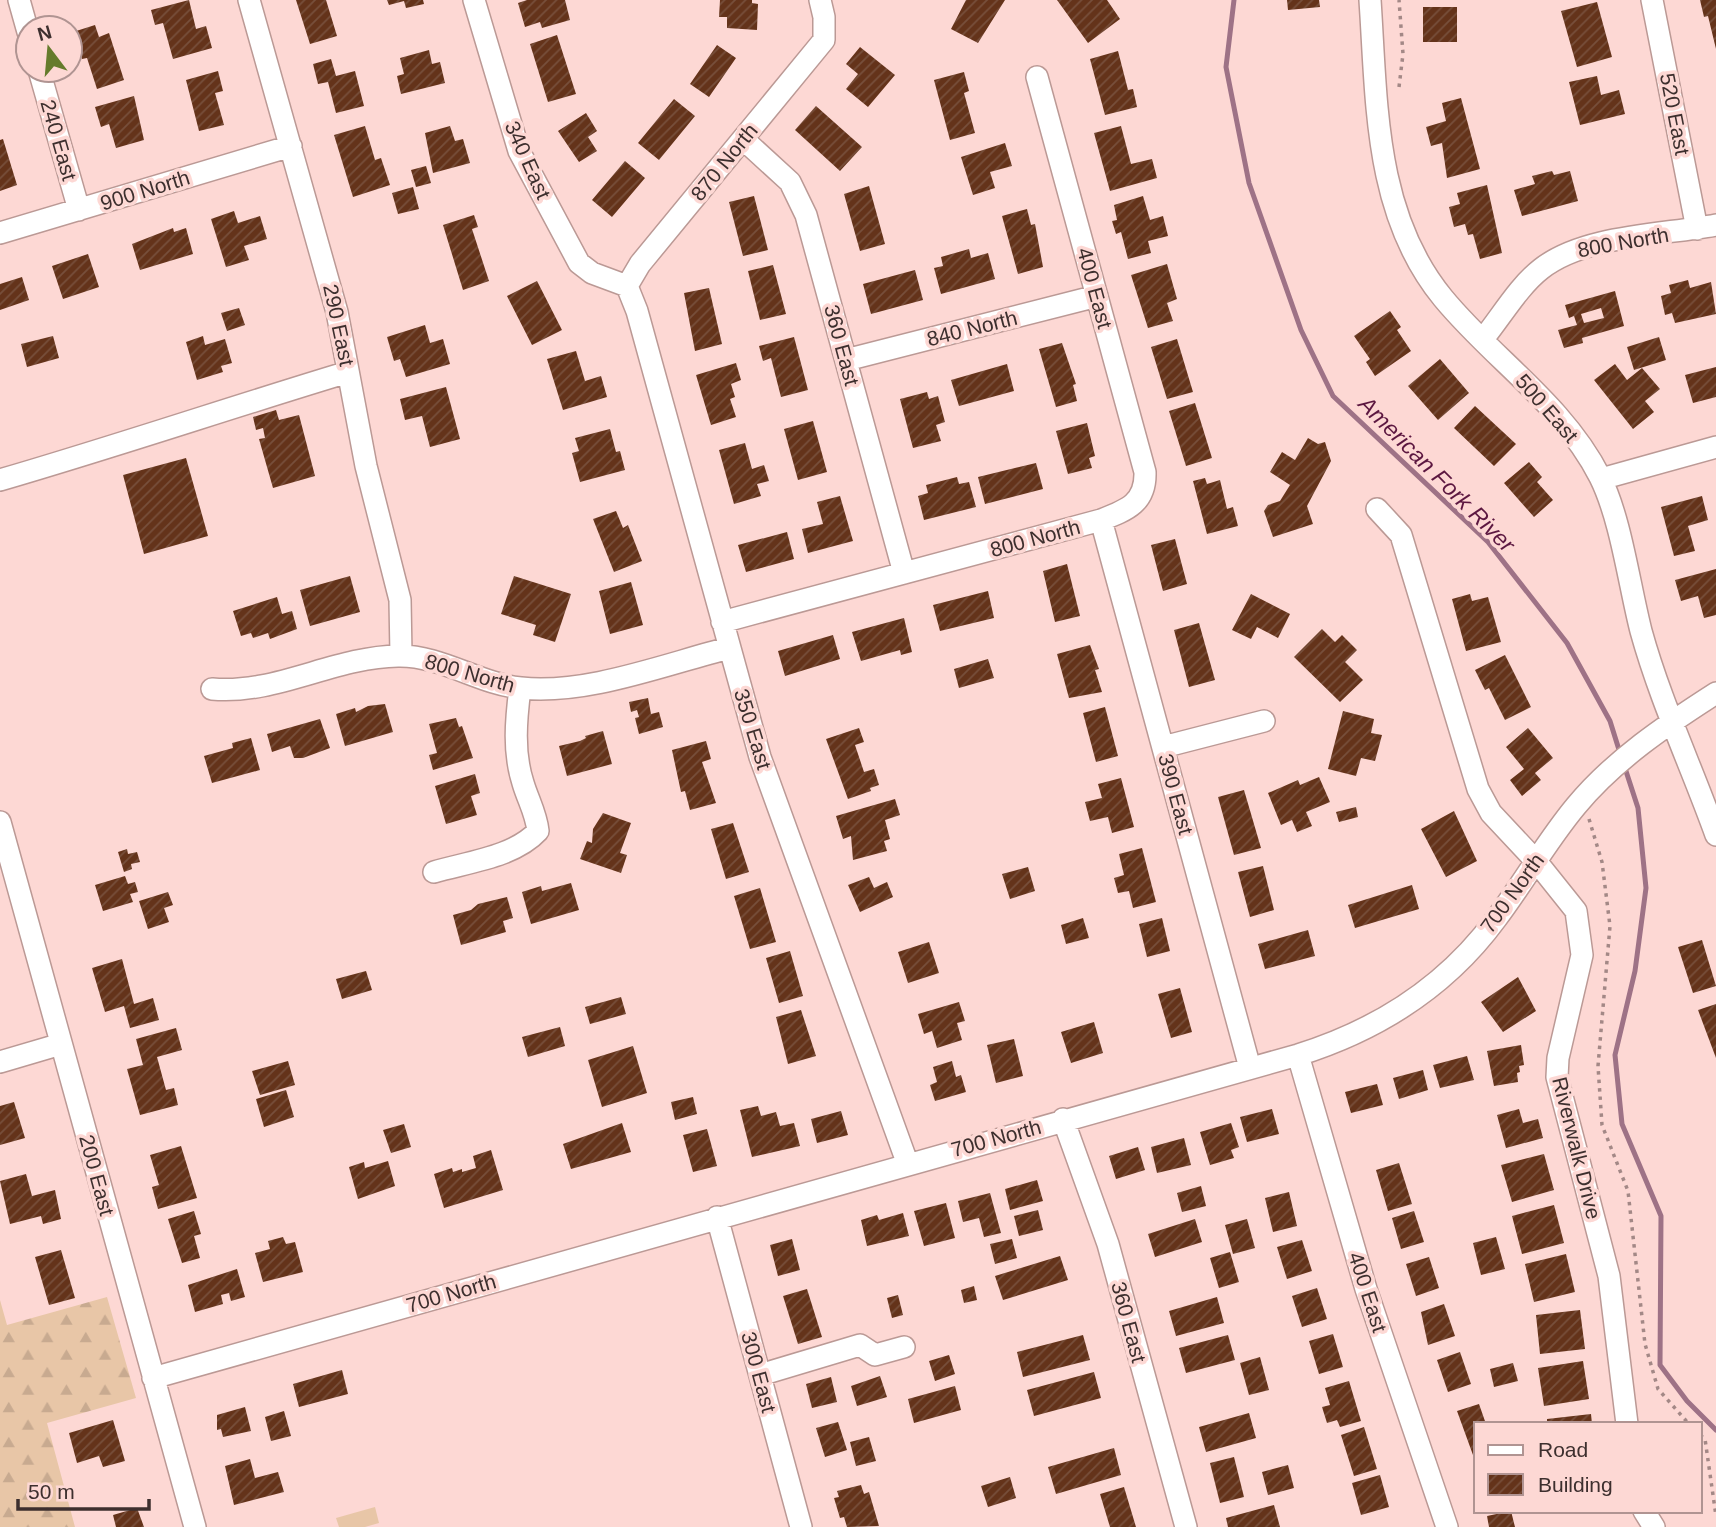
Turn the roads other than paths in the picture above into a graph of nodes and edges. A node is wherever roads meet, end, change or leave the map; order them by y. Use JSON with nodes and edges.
{"nodes":[{"id":1,"x":249,"y":0,"type":"edge"},
{"id":2,"x":474,"y":0,"type":"edge"},
{"id":3,"x":820,"y":0,"type":"edge"},
{"id":4,"x":1370,"y":0,"type":"edge"},
{"id":5,"x":1652,"y":0,"type":"edge"},
{"id":6,"x":1037,"y":77,"type":"dead end"},
{"id":7,"x":43,"y":84,"type":"edge"},
{"id":8,"x":743,"y":139,"type":"junction"},
{"id":9,"x":291,"y":146,"type":"junction"},
{"id":10,"x":79,"y":210,"type":"junction"},
{"id":11,"x":1707,"y":227,"type":"edge"},
{"id":12,"x":0,"y":233,"type":"edge"},
{"id":13,"x":627,"y":286,"type":"junction"},
{"id":14,"x":1097,"y":296,"type":"junction"},
{"id":15,"x":1483,"y":339,"type":"junction"},
{"id":16,"x":846,"y":360,"type":"junction"},
{"id":17,"x":348,"y":372,"type":"junction"},
{"id":18,"x":1716,"y":447,"type":"edge"},
{"id":19,"x":1601,"y":479,"type":"junction"},
{"id":20,"x":0,"y":480,"type":"edge"},
{"id":21,"x":1140,"y":499,"type":"joint"},
{"id":22,"x":1377,"y":509,"type":"dead end"},
{"id":23,"x":1101,"y":520,"type":"junction"},
{"id":24,"x":904,"y":573,"type":"junction"},
{"id":25,"x":722,"y":622,"type":"junction"},
{"id":26,"x":729,"y":648,"type":"junction"},
{"id":27,"x":401,"y":655,"type":"junction"},
{"id":28,"x":520,"y":688,"type":"junction"},
{"id":29,"x":212,"y":689,"type":"dead end"},
{"id":30,"x":1716,"y":693,"type":"edge"},
{"id":31,"x":1673,"y":720,"type":"junction"},
{"id":32,"x":1264,"y":721,"type":"dead end"},
{"id":33,"x":1163,"y":747,"type":"junction"},
{"id":34,"x":0,"y":822,"type":"edge"},
{"id":35,"x":1716,"y":835,"type":"edge"},
{"id":36,"x":1536,"y":861,"type":"junction"},
{"id":37,"x":434,"y":872,"type":"dead end"},
{"id":38,"x":61,"y":1044,"type":"junction"},
{"id":39,"x":1298,"y":1055,"type":"junction"},
{"id":40,"x":0,"y":1062,"type":"edge"},
{"id":41,"x":1250,"y":1068,"type":"junction"},
{"id":42,"x":1063,"y":1119,"type":"junction"},
{"id":43,"x":907,"y":1163,"type":"junction"},
{"id":44,"x":717,"y":1217,"type":"junction"},
{"id":45,"x":904,"y":1346,"type":"dead end"},
{"id":46,"x":760,"y":1375,"type":"junction"},
{"id":47,"x":153,"y":1378,"type":"junction"},
{"id":48,"x":1627,"y":1422,"type":"edge"},
{"id":49,"x":195,"y":1527,"type":"edge"},
{"id":50,"x":802,"y":1527,"type":"edge"},
{"id":51,"x":1186,"y":1527,"type":"edge"},
{"id":52,"x":1447,"y":1527,"type":"edge"}],
"edges":[{"from":1,"to":9,"type":"street","name":"290 East"},
{"from":2,"to":13,"type":"street","name":"340 East"},
{"from":3,"to":8,"type":"street","name":"870 North"},
{"from":4,"to":15,"type":"street","name":"500 East"},
{"from":5,"to":11,"type":"street","name":"520 East"},
{"from":6,"to":14,"type":"street","name":"400 East"},
{"from":7,"to":10,"type":"street","name":"240 East"},
{"from":8,"to":13,"type":"street","name":"870 North"},
{"from":8,"to":16,"type":"street","name":"360 East"},
{"from":9,"to":10,"type":"street","name":"900 North"},
{"from":9,"to":17,"type":"street","name":"290 East"},
{"from":10,"to":12,"type":"street","name":"900 North"},
{"from":11,"to":15,"type":"street","name":"800 North"},
{"from":13,"to":25,"type":"street","name":"350 East"},
{"from":14,"to":16,"type":"street","name":"840 North"},
{"from":14,"to":21,"type":"street","name":"400 East"},
{"from":15,"to":19,"type":"street","name":"500 East"},
{"from":16,"to":24,"type":"street","name":"360 East"},
{"from":17,"to":20,"type":"street"},
{"from":17,"to":27,"type":"street","name":"290 East"},
{"from":18,"to":19,"type":"street"},
{"from":19,"to":31,"type":"street","name":"500 East"},
{"from":21,"to":23,"type":"street","name":"800 North"},
{"from":22,"to":36,"type":"street","name":"Riverwalk Drive"},
{"from":23,"to":24,"type":"street","name":"800 North"},
{"from":23,"to":33,"type":"street","name":"390 East"},
{"from":24,"to":25,"type":"street","name":"800 North"},
{"from":25,"to":26,"type":"street","name":"350 East"},
{"from":26,"to":28,"type":"street","name":"800 North"},
{"from":26,"to":43,"type":"street","name":"350 East"},
{"from":27,"to":28,"type":"street","name":"800 North"},
{"from":27,"to":29,"type":"street","name":"800 North"},
{"from":28,"to":37,"type":"street"},
{"from":30,"to":31,"type":"street","name":"700 North"},
{"from":31,"to":35,"type":"street","name":"500 East"},
{"from":31,"to":36,"type":"street","name":"700 North"},
{"from":32,"to":33,"type":"street"},
{"from":33,"to":41,"type":"street","name":"390 East"},
{"from":34,"to":38,"type":"street","name":"200 East"},
{"from":36,"to":39,"type":"street","name":"700 North"},
{"from":36,"to":48,"type":"street","name":"Riverwalk Drive"},
{"from":38,"to":40,"type":"street"},
{"from":38,"to":47,"type":"street","name":"200 East"},
{"from":39,"to":41,"type":"street","name":"700 North"},
{"from":39,"to":52,"type":"street","name":"400 East"},
{"from":41,"to":42,"type":"street","name":"700 North"},
{"from":42,"to":43,"type":"street","name":"700 North"},
{"from":42,"to":51,"type":"street","name":"360 East"},
{"from":43,"to":44,"type":"street","name":"700 North"},
{"from":44,"to":46,"type":"street","name":"300 East"},
{"from":44,"to":47,"type":"street","name":"700 North"},
{"from":45,"to":46,"type":"street"},
{"from":46,"to":50,"type":"street","name":"300 East"},
{"from":47,"to":49,"type":"street","name":"200 East"}]}
